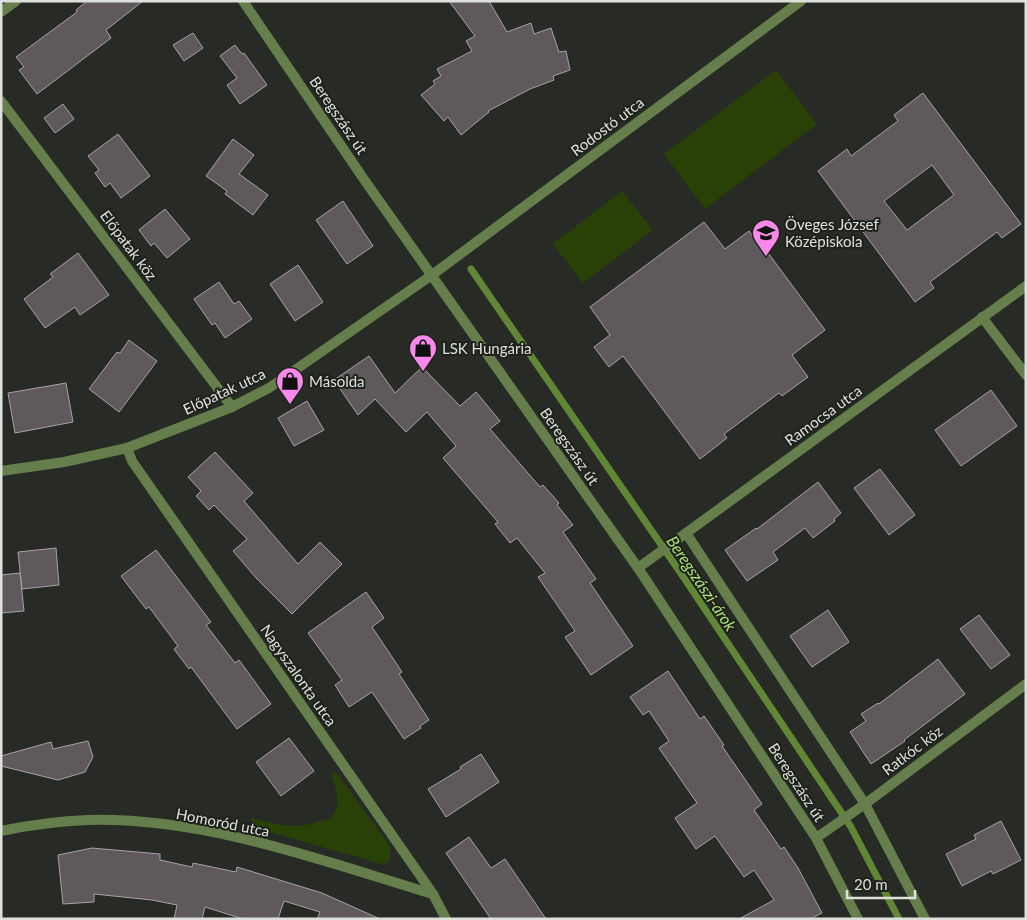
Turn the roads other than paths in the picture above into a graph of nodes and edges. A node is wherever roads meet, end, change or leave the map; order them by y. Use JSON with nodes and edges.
{"nodes":[{"id":1,"x":16,"y":1,"type":"edge"},
{"id":2,"x":243,"y":1,"type":"edge"},
{"id":3,"x":801,"y":1,"type":"edge"},
{"id":4,"x":1,"y":12,"type":"edge"},
{"id":5,"x":1,"y":101,"type":"edge"},
{"id":6,"x":432,"y":275,"type":"junction"},
{"id":7,"x":1026,"y":286,"type":"edge"},
{"id":8,"x":982,"y":317,"type":"junction"},
{"id":9,"x":1026,"y":376,"type":"edge"},
{"id":10,"x":232,"y":407,"type":"junction"},
{"id":11,"x":127,"y":448,"type":"junction"},
{"id":12,"x":1,"y":471,"type":"edge"},
{"id":13,"x":686,"y":533,"type":"junction"},
{"id":14,"x":638,"y":568,"type":"junction"},
{"id":15,"x":1026,"y":684,"type":"edge"},
{"id":16,"x":865,"y":804,"type":"junction"},
{"id":17,"x":1,"y":830,"type":"edge"},
{"id":18,"x":816,"y":838,"type":"junction"},
{"id":19,"x":433,"y":894,"type":"junction"},
{"id":20,"x":446,"y":919,"type":"edge"},
{"id":21,"x":858,"y":919,"type":"edge"},
{"id":22,"x":925,"y":919,"type":"edge"}],
"edges":[{"from":1,"to":4,"type":"street"},
{"from":2,"to":6,"type":"street","name":"Beregszász út"},
{"from":3,"to":6,"type":"street","name":"Rodostó utca"},
{"from":5,"to":10,"type":"street","name":"Előpatak köz"},
{"from":6,"to":10,"type":"street","name":"Előpatak utca"},
{"from":6,"to":14,"type":"street","name":"Beregszász út"},
{"from":7,"to":8,"type":"street","name":"Ramocsa utca"},
{"from":8,"to":9,"type":"street"},
{"from":8,"to":13,"type":"street","name":"Ramocsa utca"},
{"from":10,"to":11,"type":"street","name":"Előpatak utca"},
{"from":11,"to":12,"type":"street","name":"Előpatak utca"},
{"from":11,"to":19,"type":"street","name":"Nagyszalonta utca"},
{"from":13,"to":14,"type":"street","name":"Ramocsa utca"},
{"from":13,"to":16,"type":"street"},
{"from":14,"to":18,"type":"street","name":"Beregszász út"},
{"from":15,"to":16,"type":"street","name":"Ratkóc köz"},
{"from":16,"to":18,"type":"street","name":"Ratkóc köz"},
{"from":16,"to":22,"type":"street"},
{"from":17,"to":19,"type":"street","name":"Homoród utca"},
{"from":18,"to":21,"type":"street","name":"Beregszász út"},
{"from":19,"to":20,"type":"street","name":"Nagyszalonta utca"}]}
